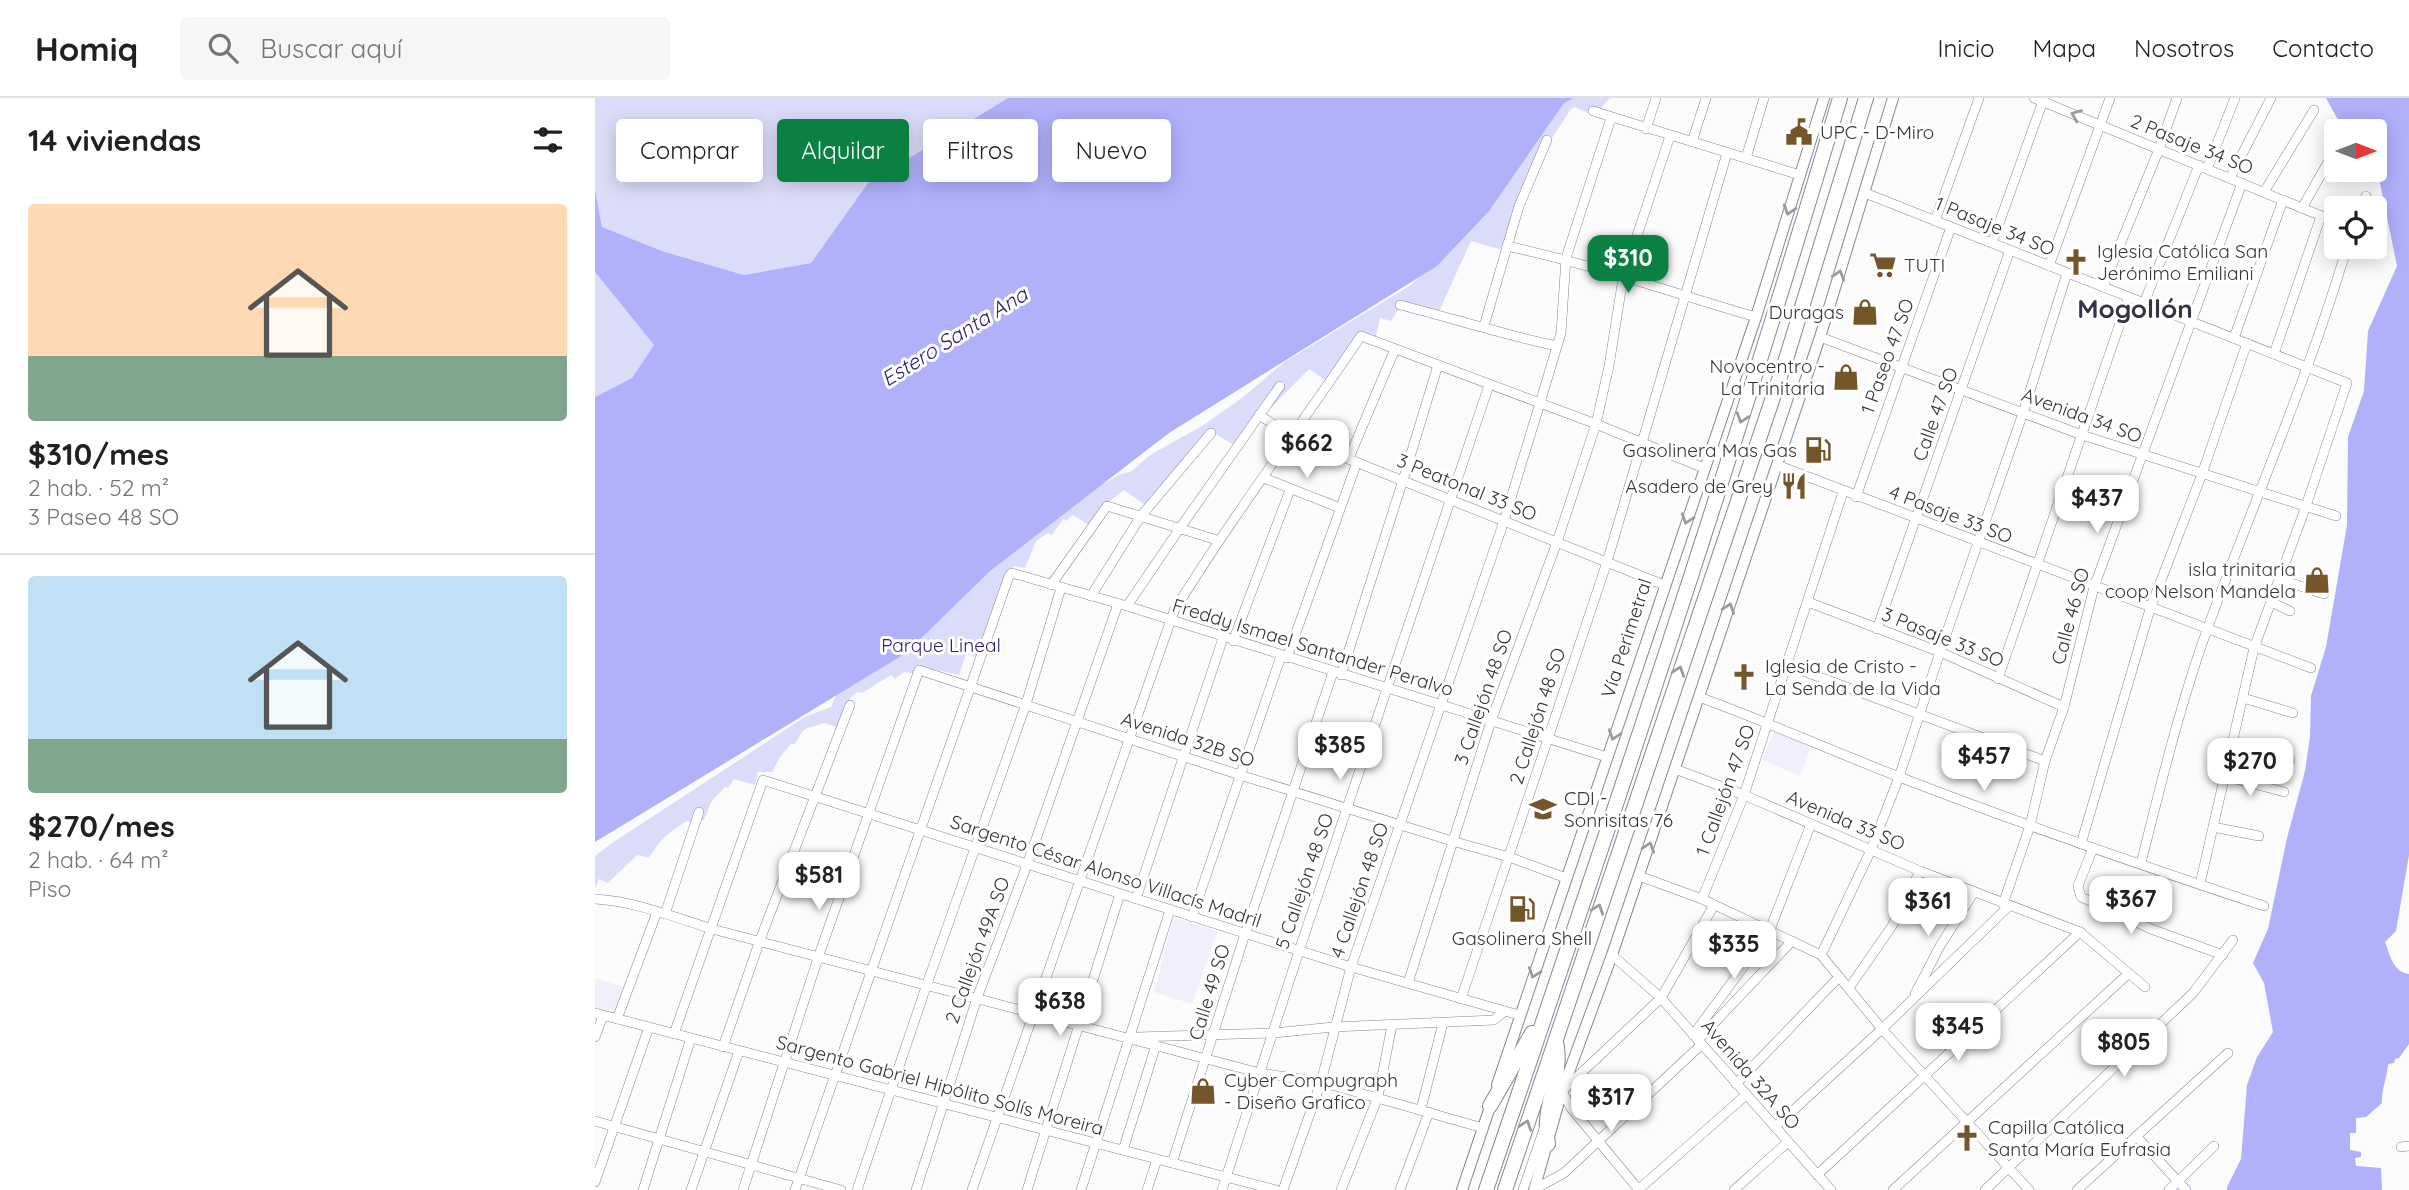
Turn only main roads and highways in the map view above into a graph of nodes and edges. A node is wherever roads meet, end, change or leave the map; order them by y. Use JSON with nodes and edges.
{"nodes":[{"id":1,"x":1840,"y":98,"type":"edge"},
{"id":2,"x":1867,"y":98,"type":"edge"},
{"id":3,"x":1764,"y":350,"type":"junction"},
{"id":4,"x":1787,"y":356,"type":"junction"},
{"id":5,"x":1552,"y":995,"type":"junction"},
{"id":6,"x":1555,"y":1038,"type":"junction"},
{"id":7,"x":1490,"y":1106,"type":"road end"},
{"id":8,"x":1548,"y":1143,"type":"road end"},
{"id":9,"x":1486,"y":1190,"type":"edge"},
{"id":10,"x":1505,"y":1190,"type":"edge"}],
"edges":[{"from":1,"to":3,"type":"highway"},
{"from":2,"to":4,"type":"highway"},
{"from":3,"to":4,"type":"highway"},
{"from":3,"to":5,"type":"highway","one_way":true},
{"from":6,"to":4,"type":"highway","one_way":true},
{"from":5,"to":7,"type":"highway"},
{"from":5,"to":9,"type":"highway"},
{"from":6,"to":8,"type":"highway"},
{"from":10,"to":6,"type":"highway","one_way":true}]}
